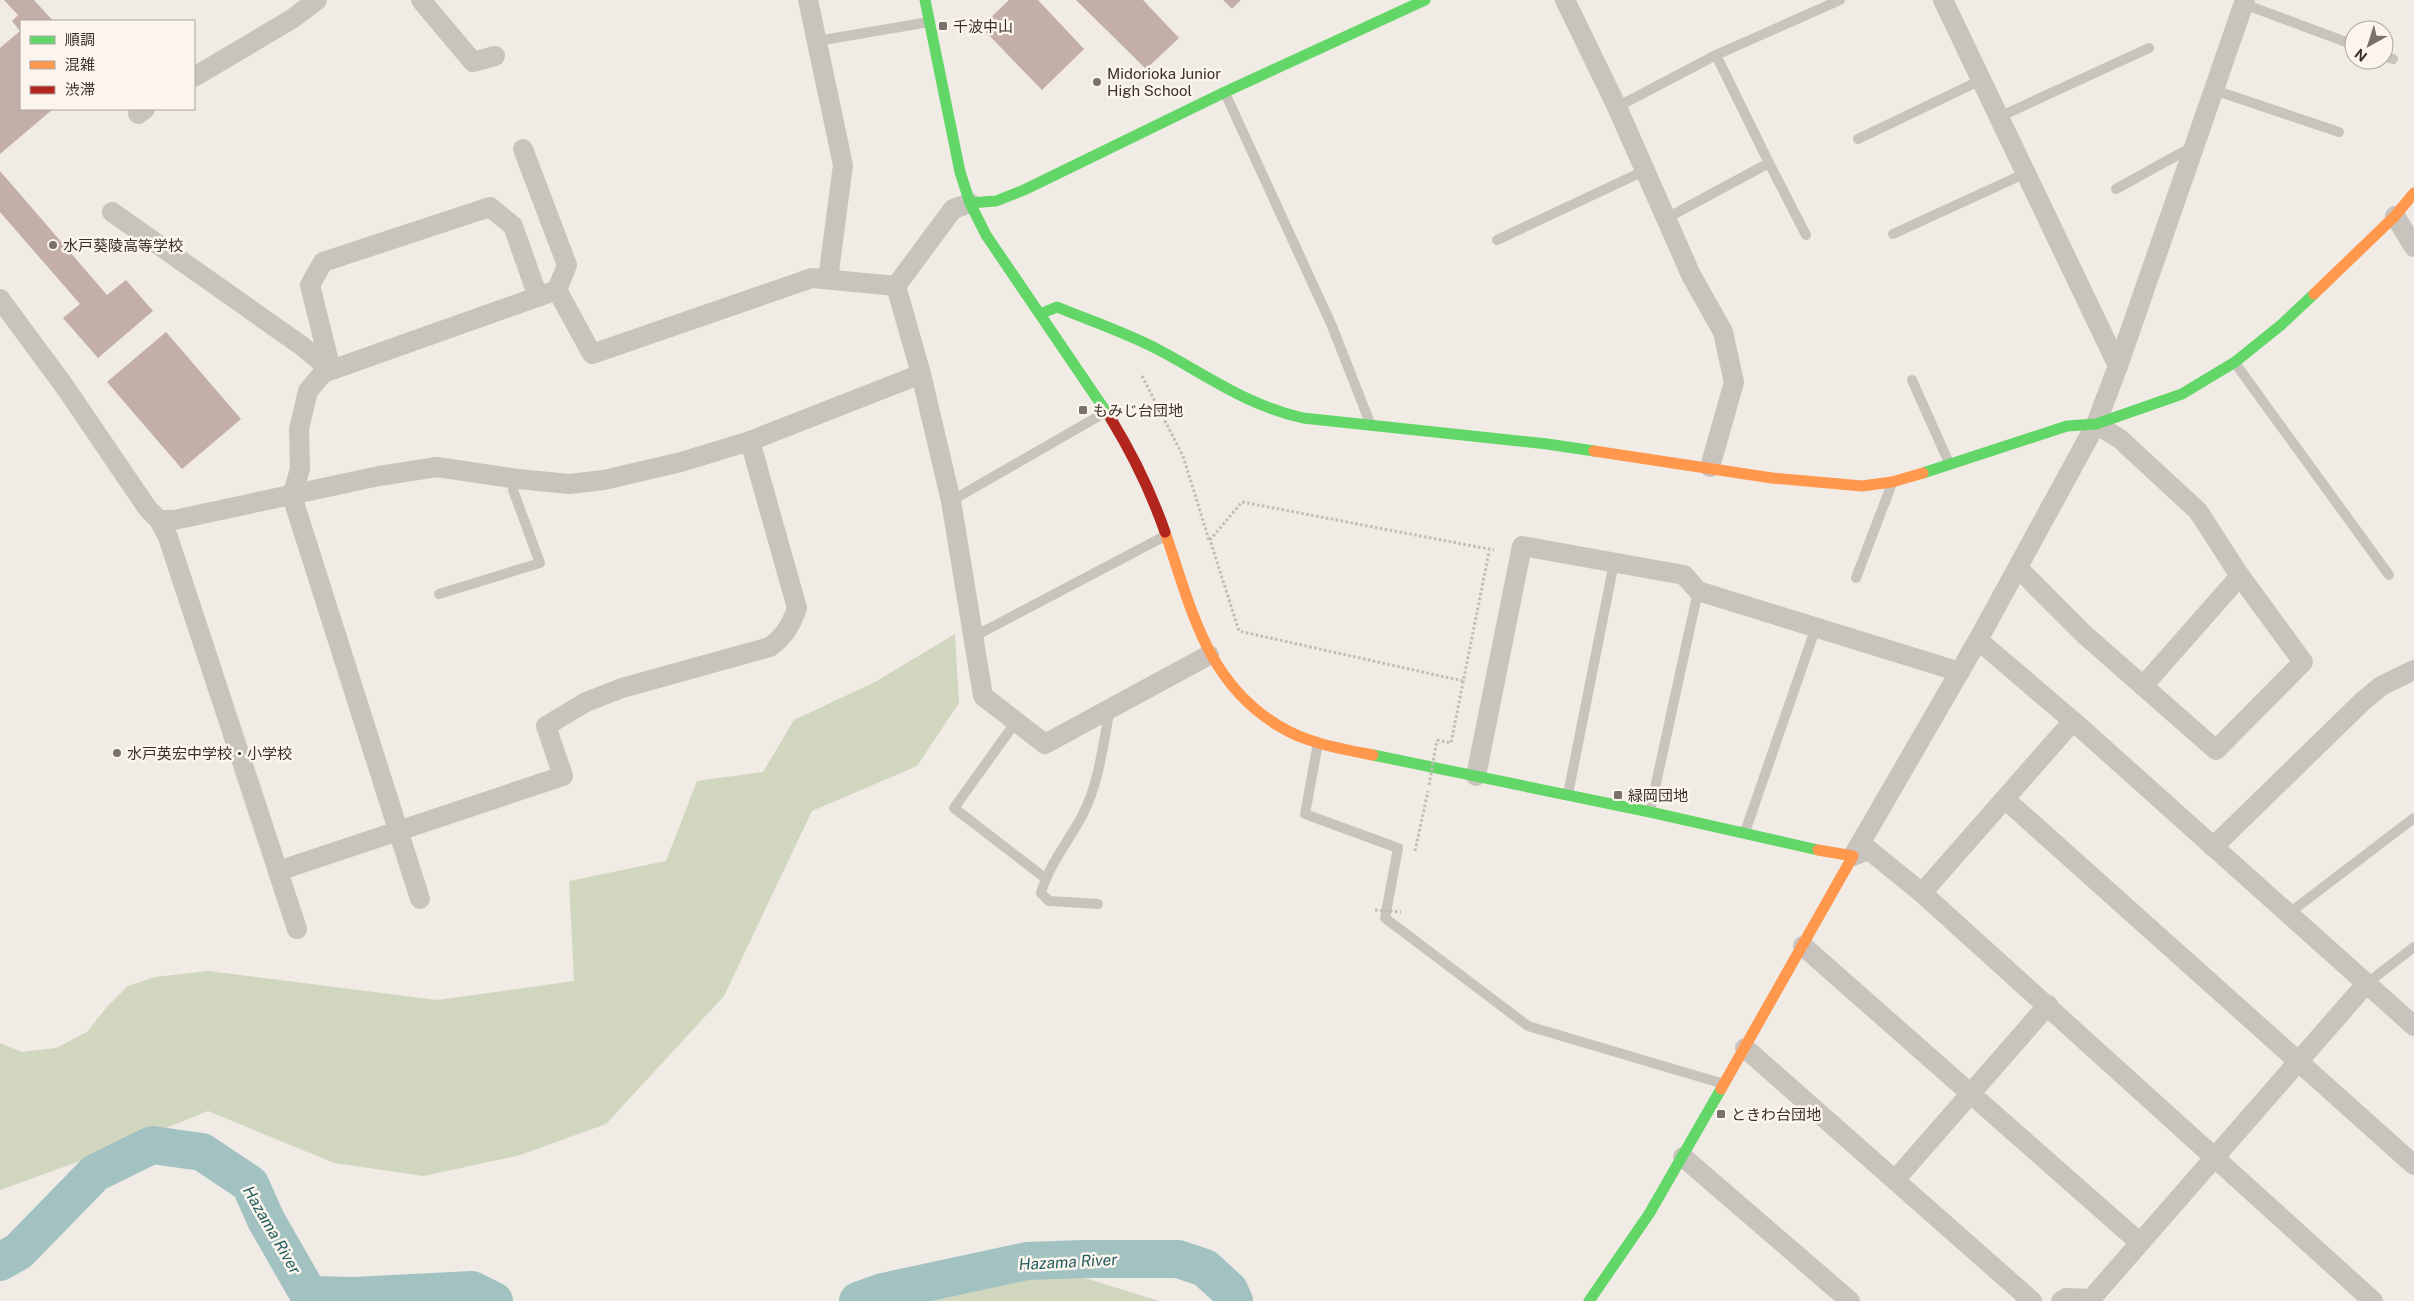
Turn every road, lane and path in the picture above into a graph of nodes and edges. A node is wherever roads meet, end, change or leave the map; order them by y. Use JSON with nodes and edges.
{"nodes":[{"id":1,"x":317,"y":0,"type":"edge"},
{"id":2,"x":421,"y":0,"type":"edge"},
{"id":3,"x":808,"y":0,"type":"edge"},
{"id":4,"x":925,"y":0,"type":"edge"},
{"id":5,"x":1425,"y":0,"type":"edge"},
{"id":6,"x":1565,"y":0,"type":"edge"},
{"id":7,"x":1840,"y":0,"type":"edge"},
{"id":8,"x":1943,"y":0,"type":"edge"},
{"id":9,"x":2245,"y":2,"type":"edge"},
{"id":10,"x":929,"y":22,"type":"junction"},
{"id":11,"x":2344,"y":41,"type":"edge"},
{"id":12,"x":817,"y":42,"type":"junction"},
{"id":13,"x":2149,"y":48,"type":"dead end"},
{"id":14,"x":1716,"y":55,"type":"junction"},
{"id":15,"x":495,"y":56,"type":"dead end"},
{"id":16,"x":195,"y":76,"type":"edge"},
{"id":17,"x":1981,"y":80,"type":"junction"},
{"id":18,"x":2214,"y":90,"type":"junction"},
{"id":19,"x":1225,"y":92,"type":"junction"},
{"id":20,"x":1617,"y":107,"type":"junction"},
{"id":21,"x":1999,"y":117,"type":"junction"},
{"id":22,"x":2339,"y":132,"type":"dead end"},
{"id":23,"x":1858,"y":139,"type":"dead end"},
{"id":24,"x":2193,"y":147,"type":"junction"},
{"id":25,"x":523,"y":149,"type":"dead end"},
{"id":26,"x":1769,"y":163,"type":"junction"},
{"id":27,"x":1644,"y":171,"type":"junction"},
{"id":28,"x":2026,"y":173,"type":"junction"},
{"id":29,"x":2116,"y":189,"type":"dead end"},
{"id":30,"x":2414,"y":193,"type":"edge"},
{"id":31,"x":970,"y":203,"type":"junction"},
{"id":32,"x":112,"y":212,"type":"dead end"},
{"id":33,"x":2395,"y":216,"type":"junction"},
{"id":34,"x":1665,"y":219,"type":"junction"},
{"id":35,"x":1893,"y":234,"type":"dead end"},
{"id":36,"x":1806,"y":235,"type":"dead end"},
{"id":37,"x":1497,"y":240,"type":"dead end"},
{"id":38,"x":2414,"y":247,"type":"edge"},
{"id":39,"x":828,"y":279,"type":"junction"},
{"id":40,"x":896,"y":286,"type":"junction"},
{"id":41,"x":557,"y":290,"type":"junction"},
{"id":42,"x":538,"y":297,"type":"junction"},
{"id":43,"x":0,"y":299,"type":"edge"},
{"id":44,"x":1040,"y":314,"type":"junction"},
{"id":45,"x":2235,"y":362,"type":"junction"},
{"id":46,"x":2118,"y":366,"type":"junction"},
{"id":47,"x":331,"y":370,"type":"junction"},
{"id":48,"x":921,"y":374,"type":"junction"},
{"id":49,"x":1142,"y":376,"type":"dead end"},
{"id":50,"x":1912,"y":380,"type":"dead end"},
{"id":51,"x":1106,"y":412,"type":"junction"},
{"id":52,"x":2096,"y":424,"type":"junction"},
{"id":53,"x":1371,"y":426,"type":"junction"},
{"id":54,"x":750,"y":441,"type":"junction"},
{"id":55,"x":1950,"y":466,"type":"junction"},
{"id":56,"x":1710,"y":467,"type":"junction"},
{"id":57,"x":518,"y":479,"type":"junction"},
{"id":58,"x":1892,"y":482,"type":"junction"},
{"id":59,"x":292,"y":496,"type":"junction"},
{"id":60,"x":951,"y":501,"type":"junction"},
{"id":61,"x":159,"y":520,"type":"junction"},
{"id":62,"x":1166,"y":535,"type":"junction"},
{"id":63,"x":1210,"y":540,"type":"junction"},
{"id":64,"x":1494,"y":550,"type":"dead end"},
{"id":65,"x":1489,"y":552,"type":"dead end"},
{"id":66,"x":1614,"y":563,"type":"junction"},
{"id":67,"x":2018,"y":568,"type":"junction"},
{"id":68,"x":2389,"y":575,"type":"dead end"},
{"id":69,"x":2240,"y":576,"type":"junction"},
{"id":70,"x":1856,"y":578,"type":"dead end"},
{"id":71,"x":1698,"y":591,"type":"junction"},
{"id":72,"x":439,"y":594,"type":"dead end"},
{"id":73,"x":1816,"y":627,"type":"junction"},
{"id":74,"x":973,"y":637,"type":"junction"},
{"id":75,"x":1978,"y":640,"type":"junction"},
{"id":76,"x":1209,"y":655,"type":"junction"},
{"id":77,"x":2414,"y":670,"type":"edge"},
{"id":78,"x":1960,"y":672,"type":"junction"},
{"id":79,"x":1463,"y":681,"type":"junction"},
{"id":80,"x":2143,"y":686,"type":"junction"},
{"id":81,"x":1110,"y":707,"type":"junction"},
{"id":82,"x":2073,"y":721,"type":"junction"},
{"id":83,"x":1015,"y":723,"type":"junction"},
{"id":84,"x":1318,"y":743,"type":"junction"},
{"id":85,"x":1476,"y":776,"type":"junction"},
{"id":86,"x":1429,"y":784,"type":"dead end"},
{"id":87,"x":1568,"y":795,"type":"junction"},
{"id":88,"x":2006,"y":800,"type":"junction"},
{"id":89,"x":1650,"y":812,"type":"junction"},
{"id":90,"x":2414,"y":818,"type":"edge"},
{"id":91,"x":400,"y":830,"type":"junction"},
{"id":92,"x":1745,"y":833,"type":"junction"},
{"id":93,"x":2213,"y":847,"type":"junction"},
{"id":94,"x":1853,"y":856,"type":"junction"},
{"id":95,"x":278,"y":871,"type":"junction"},
{"id":96,"x":1046,"y":878,"type":"junction"},
{"id":97,"x":1922,"y":893,"type":"junction"},
{"id":98,"x":420,"y":899,"type":"dead end"},
{"id":99,"x":1098,"y":904,"type":"dead end"},
{"id":100,"x":1375,"y":910,"type":"dead end"},
{"id":101,"x":1401,"y":912,"type":"dead end"},
{"id":102,"x":2288,"y":914,"type":"junction"},
{"id":103,"x":297,"y":928,"type":"dead end"},
{"id":104,"x":1803,"y":946,"type":"junction"},
{"id":105,"x":2414,"y":947,"type":"edge"},
{"id":106,"x":2366,"y":984,"type":"junction"},
{"id":107,"x":2048,"y":1005,"type":"junction"},
{"id":108,"x":2414,"y":1026,"type":"edge"},
{"id":109,"x":1745,"y":1048,"type":"junction"},
{"id":110,"x":2298,"y":1062,"type":"junction"},
{"id":111,"x":1725,"y":1084,"type":"junction"},
{"id":112,"x":1971,"y":1095,"type":"junction"},
{"id":113,"x":1683,"y":1157,"type":"junction"},
{"id":114,"x":2215,"y":1157,"type":"junction"},
{"id":115,"x":2414,"y":1165,"type":"edge"},
{"id":116,"x":1895,"y":1180,"type":"junction"},
{"id":117,"x":2139,"y":1242,"type":"junction"},
{"id":118,"x":1598,"y":1299,"type":"edge"},
{"id":119,"x":1850,"y":1301,"type":"edge"},
{"id":120,"x":2032,"y":1301,"type":"edge"},
{"id":121,"x":2061,"y":1301,"type":"edge"},
{"id":122,"x":2373,"y":1301,"type":"edge"}],
"edges":[{"from":1,"to":16,"type":"street"},
{"from":2,"to":15,"type":"street"},
{"from":3,"to":12,"type":"street"},
{"from":4,"to":10,"type":"street"},
{"from":5,"to":19,"type":"street"},
{"from":6,"to":20,"type":"street"},
{"from":7,"to":14,"type":"lane"},
{"from":8,"to":17,"type":"street"},
{"from":9,"to":11,"type":"lane"},
{"from":9,"to":18,"type":"street"},
{"from":10,"to":12,"type":"lane"},
{"from":10,"to":31,"type":"street"},
{"from":12,"to":39,"type":"street"},
{"from":13,"to":21,"type":"lane"},
{"from":14,"to":20,"type":"lane"},
{"from":14,"to":26,"type":"lane"},
{"from":17,"to":21,"type":"street"},
{"from":17,"to":23,"type":"lane"},
{"from":18,"to":22,"type":"lane"},
{"from":18,"to":24,"type":"street"},
{"from":19,"to":31,"type":"street"},
{"from":19,"to":53,"type":"lane"},
{"from":20,"to":27,"type":"street"},
{"from":21,"to":28,"type":"street"},
{"from":24,"to":29,"type":"lane"},
{"from":24,"to":46,"type":"street"},
{"from":25,"to":41,"type":"street"},
{"from":26,"to":34,"type":"lane"},
{"from":26,"to":36,"type":"lane"},
{"from":27,"to":34,"type":"street"},
{"from":27,"to":37,"type":"lane"},
{"from":28,"to":35,"type":"lane"},
{"from":28,"to":46,"type":"street"},
{"from":30,"to":33,"type":"street"},
{"from":31,"to":40,"type":"street"},
{"from":31,"to":44,"type":"street"},
{"from":32,"to":47,"type":"street"},
{"from":33,"to":38,"type":"street"},
{"from":33,"to":45,"type":"street"},
{"from":34,"to":56,"type":"street"},
{"from":39,"to":40,"type":"street"},
{"from":39,"to":41,"type":"street"},
{"from":40,"to":48,"type":"street"},
{"from":41,"to":42,"type":"street"},
{"from":42,"to":47,"type":"street"},
{"from":42,"to":47,"type":"street"},
{"from":43,"to":61,"type":"street"},
{"from":44,"to":51,"type":"street"},
{"from":44,"to":53,"type":"street"},
{"from":45,"to":52,"type":"street"},
{"from":45,"to":68,"type":"lane"},
{"from":46,"to":52,"type":"street"},
{"from":47,"to":59,"type":"street"},
{"from":48,"to":54,"type":"street"},
{"from":48,"to":60,"type":"street"},
{"from":49,"to":63,"type":"path"},
{"from":50,"to":55,"type":"lane"},
{"from":51,"to":60,"type":"lane"},
{"from":51,"to":62,"type":"street"},
{"from":52,"to":55,"type":"street"},
{"from":52,"to":67,"type":"street"},
{"from":52,"to":69,"type":"street"},
{"from":53,"to":56,"type":"street"},
{"from":54,"to":57,"type":"street"},
{"from":54,"to":91,"type":"street"},
{"from":55,"to":58,"type":"street"},
{"from":56,"to":58,"type":"street"},
{"from":57,"to":59,"type":"street"},
{"from":57,"to":72,"type":"lane"},
{"from":58,"to":70,"type":"lane"},
{"from":59,"to":61,"type":"street"},
{"from":59,"to":91,"type":"street"},
{"from":60,"to":74,"type":"street"},
{"from":61,"to":95,"type":"street"},
{"from":62,"to":74,"type":"lane"},
{"from":62,"to":76,"type":"street"},
{"from":63,"to":64,"type":"path"},
{"from":63,"to":79,"type":"path"},
{"from":65,"to":79,"type":"path"},
{"from":66,"to":71,"type":"street"},
{"from":66,"to":85,"type":"street"},
{"from":66,"to":87,"type":"lane"},
{"from":67,"to":75,"type":"street"},
{"from":67,"to":80,"type":"street"},
{"from":69,"to":80,"type":"street"},
{"from":69,"to":80,"type":"street"},
{"from":71,"to":73,"type":"street"},
{"from":71,"to":89,"type":"lane"},
{"from":73,"to":78,"type":"street"},
{"from":73,"to":92,"type":"lane"},
{"from":74,"to":83,"type":"street"},
{"from":75,"to":78,"type":"street"},
{"from":75,"to":82,"type":"street"},
{"from":76,"to":81,"type":"street"},
{"from":76,"to":84,"type":"street"},
{"from":77,"to":93,"type":"street"},
{"from":78,"to":94,"type":"street"},
{"from":79,"to":86,"type":"path","bridge":true},
{"from":81,"to":83,"type":"street"},
{"from":81,"to":96,"type":"lane"},
{"from":82,"to":88,"type":"street"},
{"from":82,"to":93,"type":"street"},
{"from":83,"to":96,"type":"lane"},
{"from":84,"to":85,"type":"street"},
{"from":84,"to":111,"type":"lane"},
{"from":85,"to":87,"type":"street"},
{"from":87,"to":89,"type":"street"},
{"from":88,"to":97,"type":"street"},
{"from":88,"to":110,"type":"street"},
{"from":89,"to":92,"type":"street"},
{"from":90,"to":102,"type":"lane"},
{"from":91,"to":95,"type":"street"},
{"from":91,"to":98,"type":"street"},
{"from":92,"to":94,"type":"street"},
{"from":93,"to":102,"type":"street"},
{"from":94,"to":97,"type":"street"},
{"from":94,"to":104,"type":"street"},
{"from":95,"to":103,"type":"street"},
{"from":96,"to":99,"type":"lane"},
{"from":97,"to":107,"type":"street"},
{"from":100,"to":101,"type":"path","bridge":true},
{"from":102,"to":106,"type":"street"},
{"from":104,"to":109,"type":"street"},
{"from":104,"to":112,"type":"street"},
{"from":105,"to":106,"type":"lane"},
{"from":106,"to":108,"type":"street"},
{"from":106,"to":110,"type":"street"},
{"from":107,"to":112,"type":"street"},
{"from":107,"to":114,"type":"street"},
{"from":109,"to":111,"type":"street"},
{"from":109,"to":116,"type":"street"},
{"from":110,"to":114,"type":"street"},
{"from":110,"to":115,"type":"street"},
{"from":111,"to":113,"type":"street"},
{"from":112,"to":116,"type":"street"},
{"from":112,"to":117,"type":"street"},
{"from":113,"to":118,"type":"street"},
{"from":113,"to":119,"type":"street"},
{"from":114,"to":117,"type":"street"},
{"from":114,"to":122,"type":"street"},
{"from":116,"to":120,"type":"street"},
{"from":117,"to":121,"type":"street"}]}
